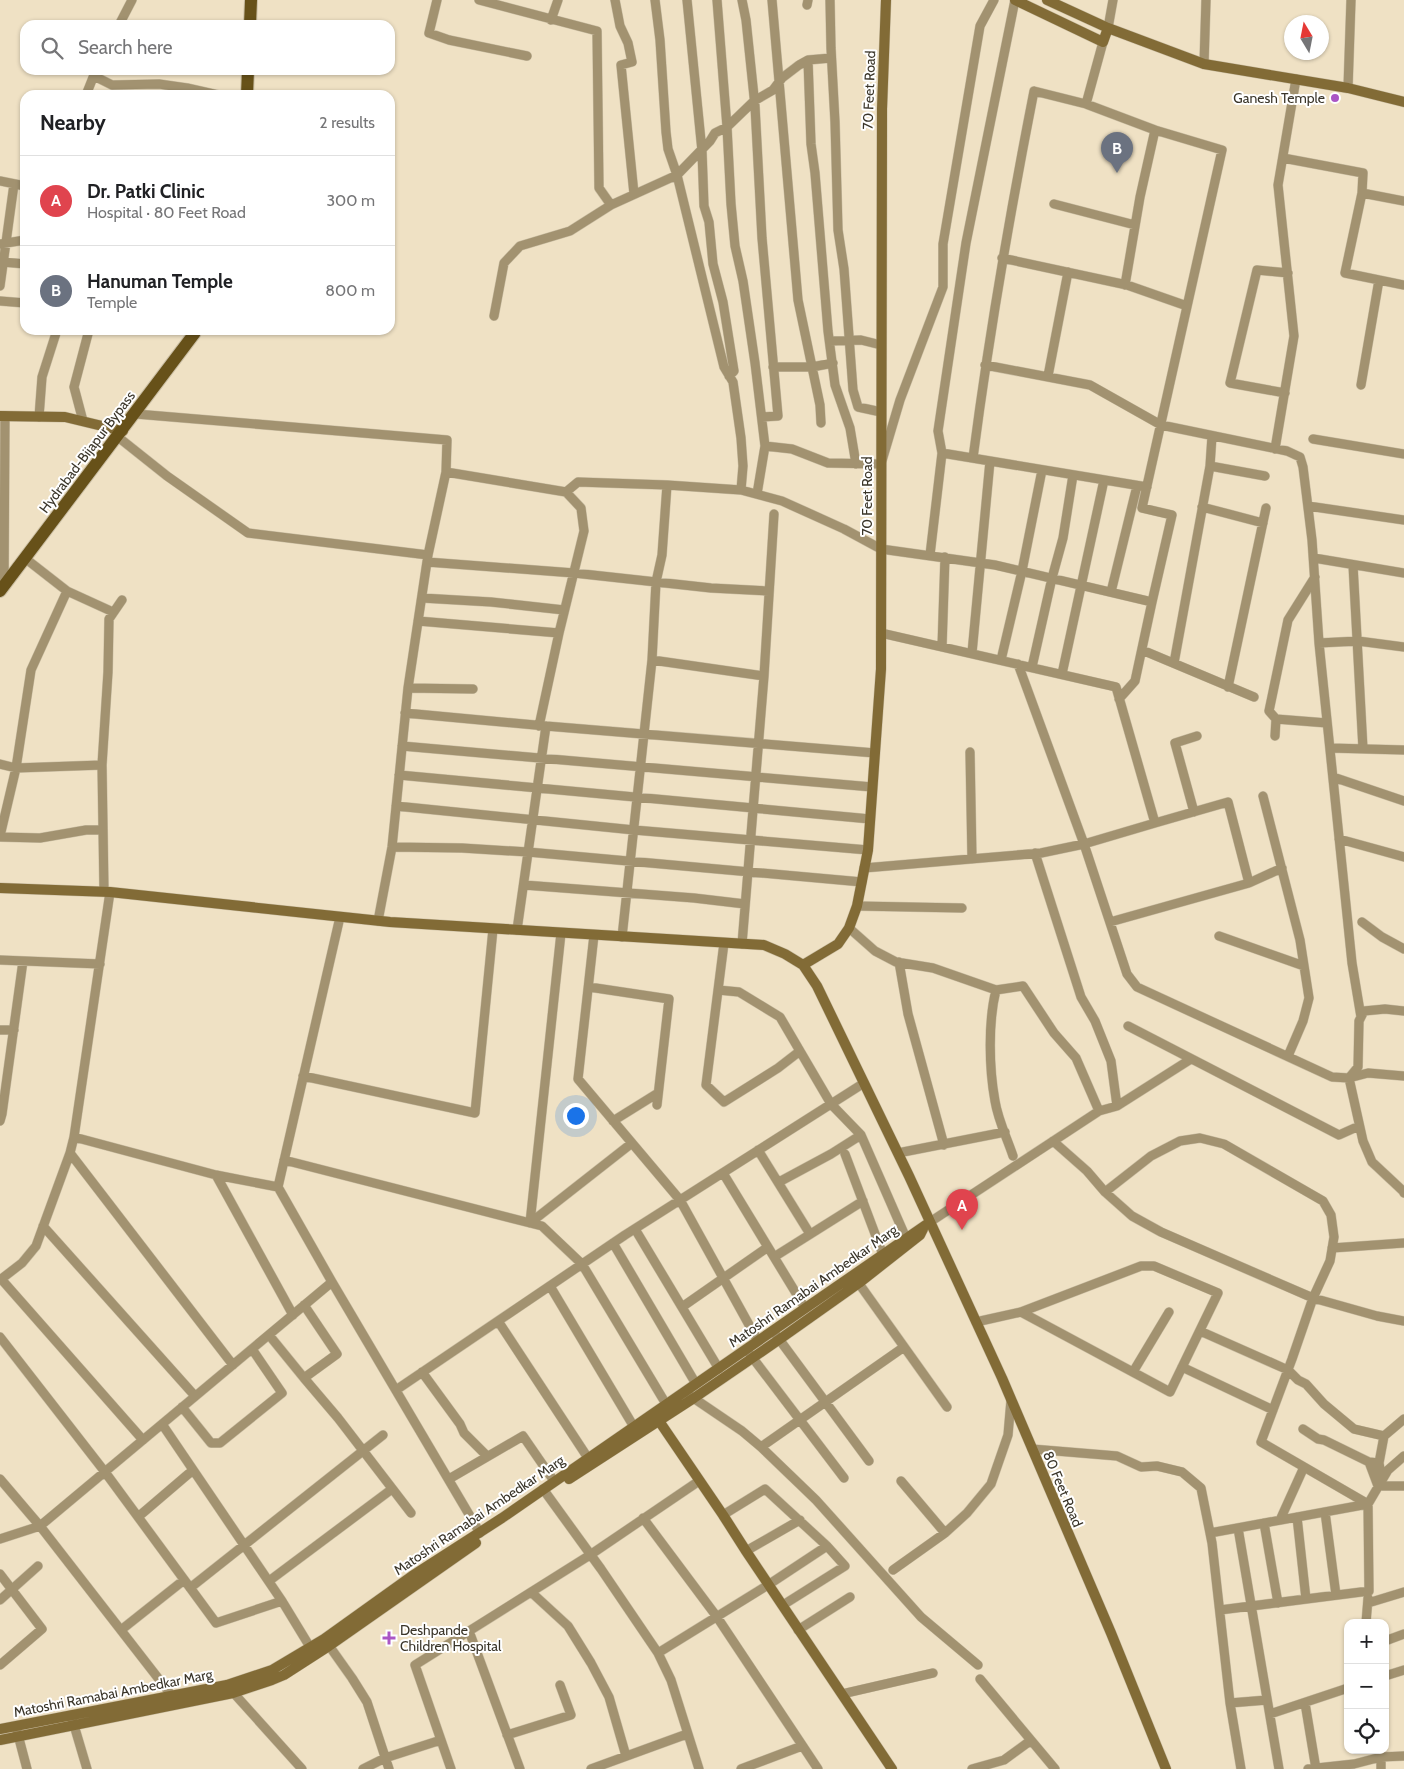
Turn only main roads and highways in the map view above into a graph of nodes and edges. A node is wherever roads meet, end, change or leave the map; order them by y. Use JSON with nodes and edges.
{"nodes":[{"id":1,"x":251,"y":0,"type":"edge"},
{"id":2,"x":250,"y":20,"type":"edge"},
{"id":3,"x":248,"y":75,"type":"edge"},
{"id":4,"x":247,"y":90,"type":"edge"},
{"id":5,"x":193,"y":335,"type":"edge"},
{"id":6,"x":1,"y":586,"type":"edge"}],
"edges":[{"from":1,"to":2,"type":"main road"},
{"from":3,"to":4,"type":"main road"},
{"from":5,"to":6,"type":"main road","name":"Hydrabad-Bijapur Bypass"}]}
